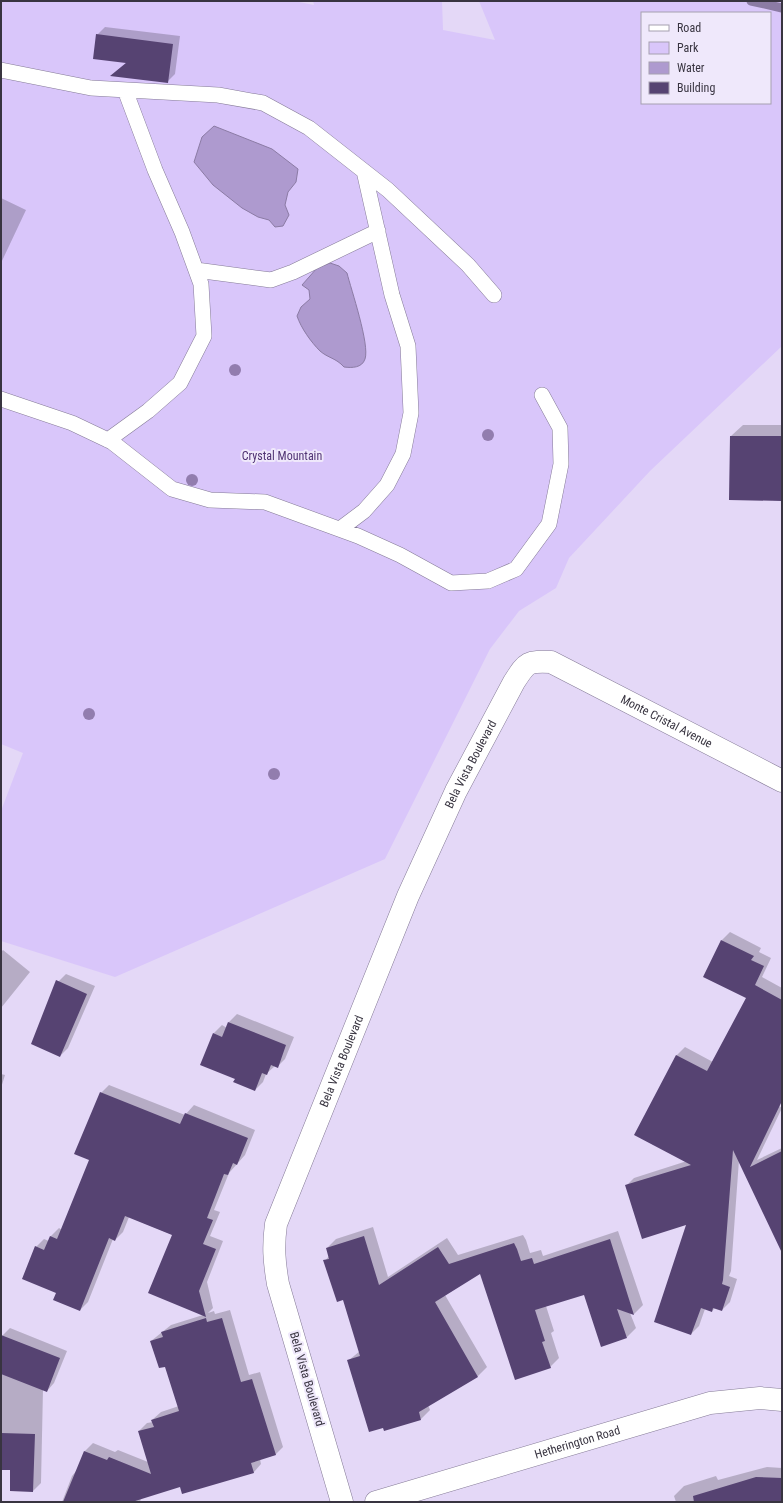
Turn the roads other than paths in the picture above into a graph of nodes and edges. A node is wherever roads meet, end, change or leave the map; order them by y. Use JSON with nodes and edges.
{"nodes":[{"id":1,"x":1,"y":70,"type":"edge"},
{"id":2,"x":125,"y":90,"type":"junction"},
{"id":3,"x":364,"y":171,"type":"junction"},
{"id":4,"x":378,"y":231,"type":"junction"},
{"id":5,"x":196,"y":270,"type":"junction"},
{"id":6,"x":494,"y":295,"type":"dead end"},
{"id":7,"x":542,"y":395,"type":"dead end"},
{"id":8,"x":1,"y":399,"type":"edge"},
{"id":9,"x":108,"y":440,"type":"junction"},
{"id":10,"x":340,"y":530,"type":"junction"},
{"id":11,"x":551,"y":662,"type":"joint"},
{"id":12,"x":782,"y":781,"type":"edge"},
{"id":13,"x":782,"y":1400,"type":"edge"},
{"id":14,"x":342,"y":1502,"type":"edge"},
{"id":15,"x":376,"y":1502,"type":"edge"}],
"edges":[{"from":1,"to":2,"type":"lane"},
{"from":2,"to":3,"type":"lane"},
{"from":2,"to":5,"type":"lane"},
{"from":3,"to":4,"type":"lane"},
{"from":3,"to":6,"type":"lane"},
{"from":4,"to":5,"type":"lane"},
{"from":4,"to":10,"type":"lane"},
{"from":5,"to":9,"type":"lane"},
{"from":7,"to":10,"type":"lane"},
{"from":8,"to":9,"type":"lane"},
{"from":9,"to":10,"type":"lane"},
{"from":11,"to":12,"type":"street","name":"Monte Cristal Avenue"},
{"from":11,"to":14,"type":"street","name":"Bela Vista Boulevard"},
{"from":13,"to":15,"type":"street","name":"Hetherington Road"}]}
